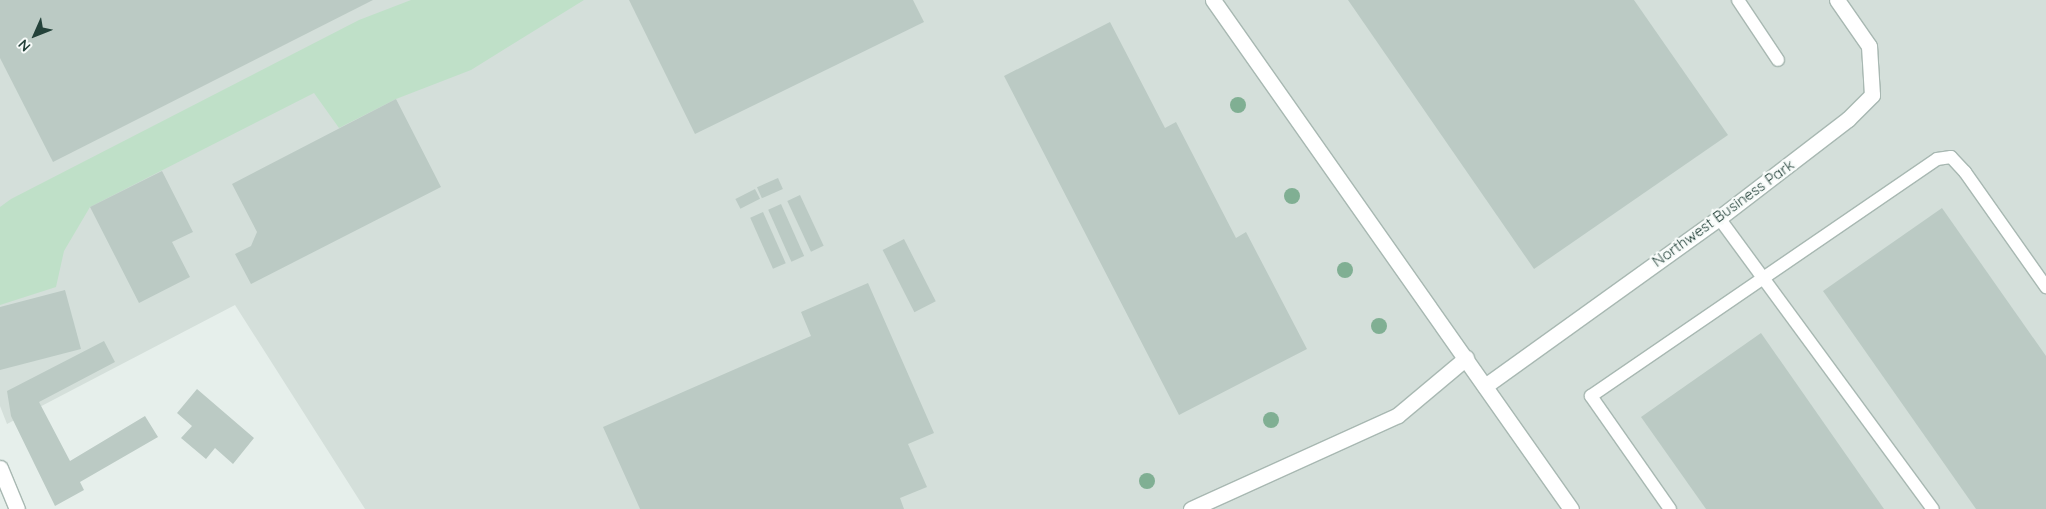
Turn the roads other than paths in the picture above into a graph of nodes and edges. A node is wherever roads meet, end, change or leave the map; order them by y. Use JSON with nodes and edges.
{"nodes":[{"id":1,"x":1213,"y":0,"type":"edge"},
{"id":2,"x":1738,"y":0,"type":"edge"},
{"id":3,"x":1836,"y":0,"type":"edge"},
{"id":4,"x":1778,"y":60,"type":"dead end"},
{"id":5,"x":1719,"y":218,"type":"junction"},
{"id":6,"x":1763,"y":276,"type":"junction"},
{"id":7,"x":2046,"y":287,"type":"edge"},
{"id":8,"x":1466,"y":358,"type":"junction"},
{"id":9,"x":1485,"y":386,"type":"junction"},
{"id":10,"x":0,"y":468,"type":"edge"},
{"id":11,"x":17,"y":509,"type":"edge"},
{"id":12,"x":1191,"y":509,"type":"edge"},
{"id":13,"x":1571,"y":509,"type":"edge"},
{"id":14,"x":1670,"y":509,"type":"edge"},
{"id":15,"x":1933,"y":509,"type":"edge"}],
"edges":[{"from":1,"to":8,"type":"street"},
{"from":2,"to":4,"type":"lane"},
{"from":3,"to":5,"type":"street","name":"Northwest Business Park"},
{"from":5,"to":6,"type":"lane"},
{"from":5,"to":9,"type":"street","name":"Northwest Business Park"},
{"from":6,"to":7,"type":"lane"},
{"from":6,"to":14,"type":"lane"},
{"from":6,"to":15,"type":"lane"},
{"from":8,"to":9,"type":"street"},
{"from":8,"to":12,"type":"street"},
{"from":9,"to":13,"type":"street"},
{"from":10,"to":11,"type":"street"}]}
